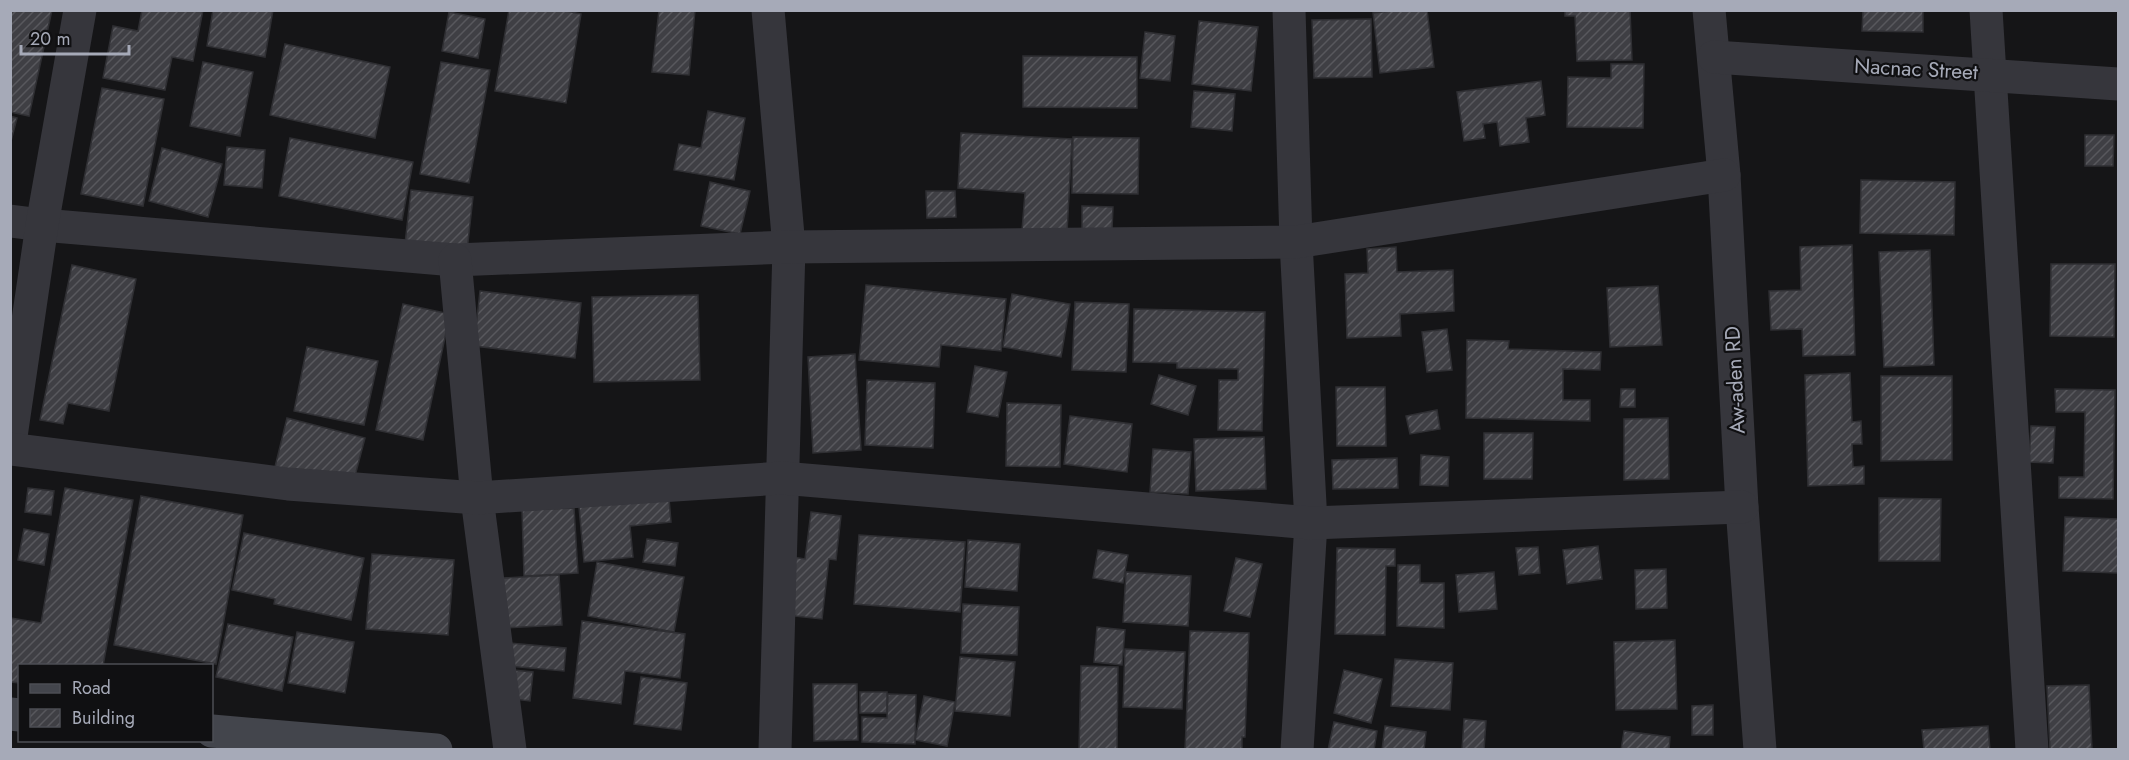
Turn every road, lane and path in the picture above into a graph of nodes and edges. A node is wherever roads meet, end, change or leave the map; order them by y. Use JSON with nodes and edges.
{"nodes":[{"id":1,"x":80,"y":10,"type":"edge"},
{"id":2,"x":768,"y":10,"type":"edge"},
{"id":3,"x":1289,"y":10,"type":"edge"},
{"id":4,"x":1709,"y":10,"type":"edge"},
{"id":5,"x":1986,"y":10,"type":"edge"},
{"id":6,"x":1714,"y":57,"type":"junction"},
{"id":7,"x":1990,"y":74,"type":"junction"},
{"id":8,"x":2118,"y":84,"type":"edge"},
{"id":9,"x":1724,"y":175,"type":"junction"},
{"id":10,"x":10,"y":221,"type":"edge"},
{"id":11,"x":42,"y":225,"type":"junction"},
{"id":12,"x":1296,"y":242,"type":"junction"},
{"id":13,"x":789,"y":247,"type":"junction"},
{"id":14,"x":455,"y":260,"type":"junction"},
{"id":15,"x":10,"y":443,"type":"edge"},
{"id":16,"x":10,"y":449,"type":"edge"},
{"id":17,"x":782,"y":478,"type":"junction"},
{"id":18,"x":477,"y":498,"type":"junction"},
{"id":19,"x":1742,"y":507,"type":"junction"},
{"id":20,"x":1311,"y":523,"type":"junction"},
{"id":21,"x":213,"y":731,"type":"edge"},
{"id":22,"x":436,"y":750,"type":"edge"},
{"id":23,"x":510,"y":750,"type":"edge"},
{"id":24,"x":775,"y":750,"type":"edge"},
{"id":25,"x":1297,"y":750,"type":"edge"},
{"id":26,"x":1760,"y":750,"type":"edge"},
{"id":27,"x":2032,"y":750,"type":"edge"}],
"edges":[{"from":1,"to":11,"type":"street"},
{"from":2,"to":13,"type":"street"},
{"from":3,"to":12,"type":"street"},
{"from":4,"to":6,"type":"street","name":"Aw-aden RD"},
{"from":5,"to":7,"type":"street"},
{"from":6,"to":7,"type":"street","name":"Nacnac Street"},
{"from":6,"to":9,"type":"street","name":"Aw-aden RD"},
{"from":7,"to":8,"type":"street","name":"Nacnac Street"},
{"from":7,"to":27,"type":"street"},
{"from":9,"to":12,"type":"street"},
{"from":9,"to":19,"type":"street","name":"Aw-aden RD"},
{"from":10,"to":11,"type":"street"},
{"from":11,"to":14,"type":"street"},
{"from":11,"to":15,"type":"street"},
{"from":12,"to":13,"type":"street"},
{"from":12,"to":20,"type":"street"},
{"from":13,"to":14,"type":"street"},
{"from":13,"to":17,"type":"street"},
{"from":14,"to":18,"type":"street"},
{"from":16,"to":18,"type":"street"},
{"from":17,"to":18,"type":"street"},
{"from":17,"to":20,"type":"street"},
{"from":17,"to":24,"type":"street"},
{"from":18,"to":23,"type":"street"},
{"from":19,"to":20,"type":"street"},
{"from":19,"to":26,"type":"street","name":"Aw-aden RD"},
{"from":20,"to":25,"type":"street"},
{"from":21,"to":22,"type":"street"}]}
